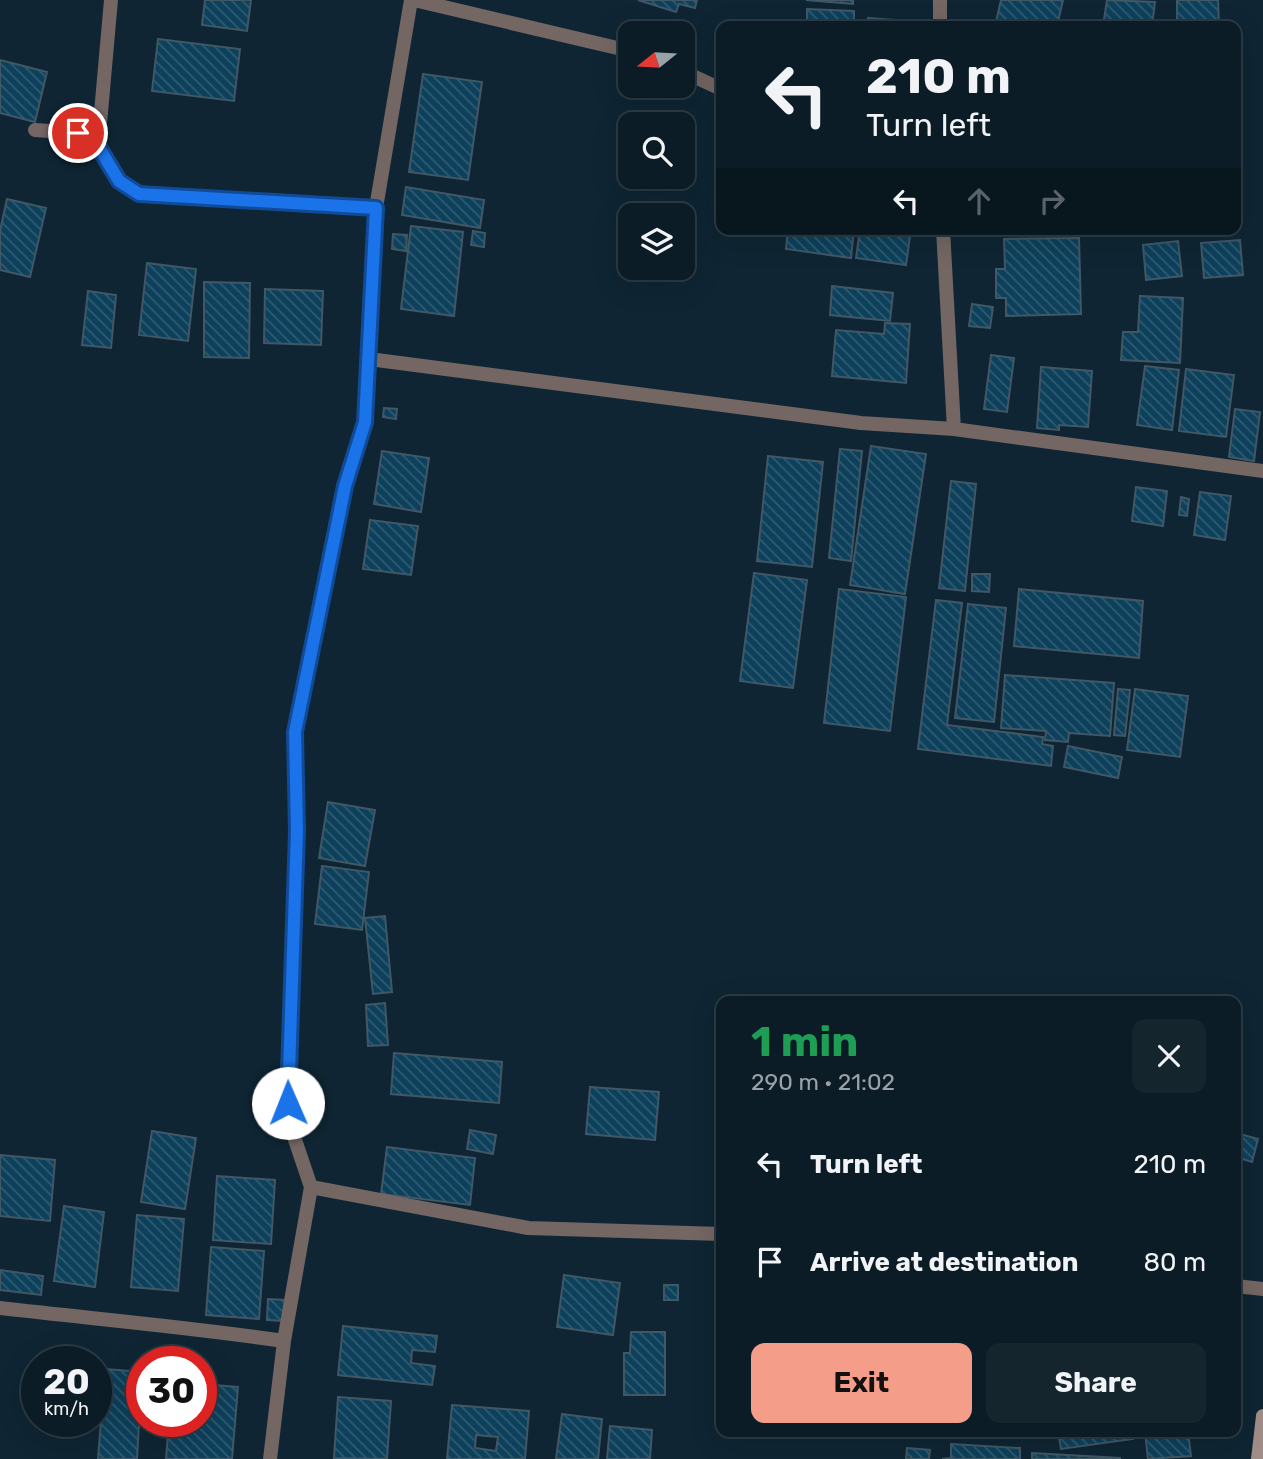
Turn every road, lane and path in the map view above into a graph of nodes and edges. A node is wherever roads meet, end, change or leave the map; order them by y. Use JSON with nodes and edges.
{"nodes":[{"id":1,"x":111,"y":0,"type":"edge"},
{"id":2,"x":412,"y":0,"type":"edge"},
{"id":3,"x":940,"y":0,"type":"edge"},
{"id":4,"x":940,"y":21,"type":"edge"},
{"id":5,"x":618,"y":48,"type":"edge"},
{"id":6,"x":695,"y":77,"type":"edge"},
{"id":7,"x":716,"y":87,"type":"edge"},
{"id":8,"x":35,"y":130,"type":"dead end"},
{"id":9,"x":98,"y":146,"type":"junction"},
{"id":10,"x":376,"y":208,"type":"junction"},
{"id":11,"x":943,"y":235,"type":"edge"},
{"id":12,"x":369,"y":359,"type":"junction"},
{"id":13,"x":954,"y":429,"type":"junction"},
{"id":14,"x":1263,"y":471,"type":"edge"},
{"id":15,"x":311,"y":1187,"type":"junction"},
{"id":16,"x":716,"y":1234,"type":"edge"},
{"id":17,"x":1241,"y":1287,"type":"edge"},
{"id":18,"x":1263,"y":1289,"type":"edge"},
{"id":19,"x":0,"y":1308,"type":"edge"},
{"id":20,"x":284,"y":1341,"type":"junction"},
{"id":21,"x":1263,"y":1416,"type":"edge"},
{"id":22,"x":270,"y":1459,"type":"edge"},
{"id":23,"x":1258,"y":1459,"type":"edge"}],
"edges":[{"from":1,"to":9,"type":"street"},
{"from":2,"to":5,"type":"street"},
{"from":2,"to":10,"type":"street"},
{"from":3,"to":4,"type":"street"},
{"from":6,"to":7,"type":"street"},
{"from":8,"to":9,"type":"street"},
{"from":9,"to":10,"type":"street"},
{"from":10,"to":12,"type":"street"},
{"from":11,"to":13,"type":"street"},
{"from":12,"to":13,"type":"street"},
{"from":12,"to":15,"type":"street"},
{"from":13,"to":14,"type":"street"},
{"from":15,"to":16,"type":"street"},
{"from":15,"to":20,"type":"street"},
{"from":17,"to":18,"type":"street"},
{"from":19,"to":20,"type":"street"},
{"from":20,"to":22,"type":"street"},
{"from":21,"to":23,"type":"main road"}]}
